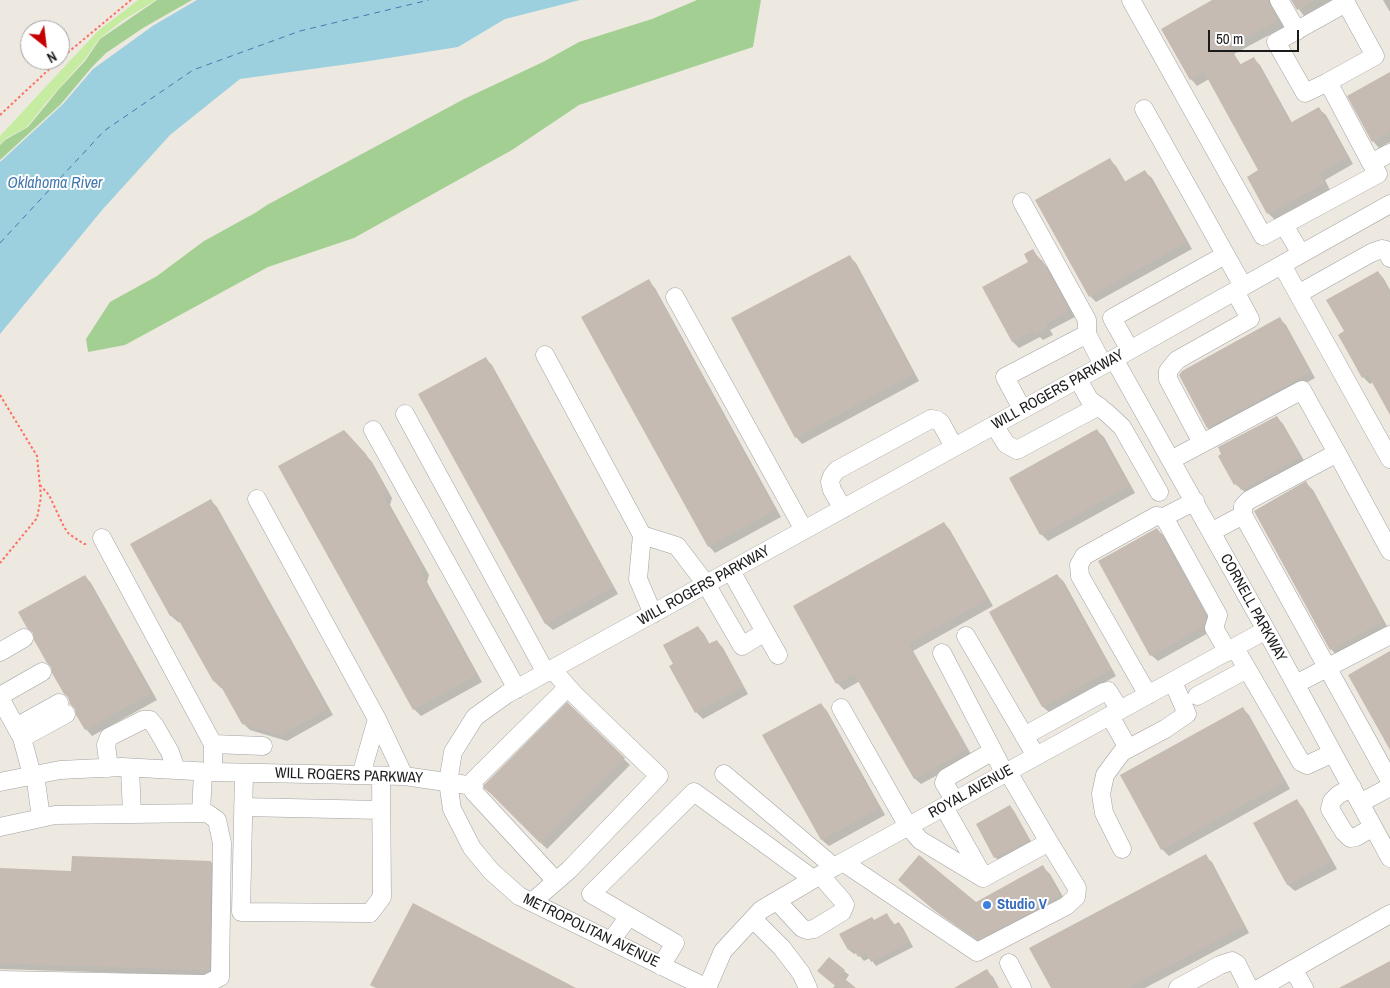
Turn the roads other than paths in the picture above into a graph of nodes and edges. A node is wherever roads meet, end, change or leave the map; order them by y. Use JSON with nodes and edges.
{"nodes":[{"id":1,"x":1131,"y":0,"type":"edge"},
{"id":2,"x":1279,"y":0,"type":"edge"},
{"id":3,"x":1297,"y":31,"type":"junction"},
{"id":4,"x":1328,"y":82,"type":"junction"},
{"id":5,"x":1144,"y":110,"type":"dead end"},
{"id":6,"x":1390,"y":153,"type":"edge"},
{"id":7,"x":1371,"y":162,"type":"junction"},
{"id":8,"x":1022,"y":202,"type":"dead end"},
{"id":9,"x":1390,"y":204,"type":"edge"},
{"id":10,"x":1284,"y":225,"type":"junction"},
{"id":11,"x":1300,"y":254,"type":"junction"},
{"id":12,"x":1226,"y":255,"type":"junction"},
{"id":13,"x":1390,"y":258,"type":"edge"},
{"id":14,"x":1282,"y":264,"type":"junction"},
{"id":15,"x":1239,"y":289,"type":"junction"},
{"id":16,"x":1298,"y":294,"type":"junction"},
{"id":17,"x":675,"y":297,"type":"dead end"},
{"id":18,"x":1087,"y":334,"type":"junction"},
{"id":19,"x":1130,"y":350,"type":"junction"},
{"id":20,"x":545,"y":355,"type":"dead end"},
{"id":21,"x":1109,"y":362,"type":"junction"},
{"id":22,"x":1078,"y":379,"type":"junction"},
{"id":23,"x":1099,"y":406,"type":"junction"},
{"id":24,"x":1022,"y":409,"type":"junction"},
{"id":25,"x":405,"y":414,"type":"dead end"},
{"id":26,"x":994,"y":425,"type":"junction"},
{"id":27,"x":373,"y":430,"type":"dead end"},
{"id":28,"x":1384,"y":432,"type":"edge"},
{"id":29,"x":1202,"y":443,"type":"junction"},
{"id":30,"x":954,"y":447,"type":"junction"},
{"id":31,"x":1337,"y":453,"type":"junction"},
{"id":32,"x":1390,"y":459,"type":"edge"},
{"id":33,"x":1171,"y":460,"type":"junction"},
{"id":34,"x":1159,"y":492,"type":"dead end"},
{"id":35,"x":257,"y":499,"type":"dead end"},
{"id":36,"x":1195,"y":502,"type":"junction"},
{"id":37,"x":843,"y":509,"type":"junction"},
{"id":38,"x":1243,"y":515,"type":"junction"},
{"id":39,"x":1164,"y":517,"type":"junction"},
{"id":40,"x":804,"y":530,"type":"junction"},
{"id":41,"x":1211,"y":532,"type":"junction"},
{"id":42,"x":642,"y":535,"type":"junction"},
{"id":43,"x":102,"y":538,"type":"road end"},
{"id":44,"x":1390,"y":551,"type":"edge"},
{"id":45,"x":731,"y":571,"type":"junction"},
{"id":46,"x":706,"y":584,"type":"junction"},
{"id":47,"x":653,"y":614,"type":"junction"},
{"id":48,"x":1266,"y":630,"type":"junction"},
{"id":49,"x":765,"y":632,"type":"junction"},
{"id":50,"x":1390,"y":635,"type":"edge"},
{"id":51,"x":966,"y":636,"type":"dead end"},
{"id":52,"x":24,"y":638,"type":"dead end"},
{"id":53,"x":1231,"y":650,"type":"junction"},
{"id":54,"x":0,"y":652,"type":"edge"},
{"id":55,"x":942,"y":653,"type":"dead end"},
{"id":56,"x":778,"y":655,"type":"dead end"},
{"id":57,"x":1247,"y":668,"type":"junction"},
{"id":58,"x":1327,"y":668,"type":"junction"},
{"id":59,"x":549,"y":671,"type":"junction"},
{"id":60,"x":42,"y":672,"type":"dead end"},
{"id":61,"x":1173,"y":682,"type":"junction"},
{"id":62,"x":1296,"y":684,"type":"junction"},
{"id":63,"x":568,"y":687,"type":"junction"},
{"id":64,"x":517,"y":689,"type":"junction"},
{"id":65,"x":1148,"y":695,"type":"junction"},
{"id":66,"x":1197,"y":696,"type":"dead end"},
{"id":67,"x":0,"y":697,"type":"edge"},
{"id":68,"x":62,"y":708,"type":"dead end"},
{"id":69,"x":841,"y":708,"type":"dead end"},
{"id":70,"x":1115,"y":713,"type":"junction"},
{"id":71,"x":377,"y":719,"type":"junction"},
{"id":72,"x":19,"y":733,"type":"junction"},
{"id":73,"x":1024,"y":736,"type":"junction"},
{"id":74,"x":213,"y":744,"type":"junction"},
{"id":75,"x":263,"y":746,"type":"dead end"},
{"id":76,"x":1128,"y":748,"type":"junction"},
{"id":77,"x":993,"y":752,"type":"junction"},
{"id":78,"x":1333,"y":753,"type":"junction"},
{"id":79,"x":1036,"y":756,"type":"junction"},
{"id":80,"x":109,"y":768,"type":"junction"},
{"id":81,"x":130,"y":768,"type":"junction"},
{"id":82,"x":176,"y":770,"type":"junction"},
{"id":83,"x":208,"y":772,"type":"junction"},
{"id":84,"x":244,"y":772,"type":"junction"},
{"id":85,"x":1006,"y":773,"type":"junction"},
{"id":86,"x":724,"y":774,"type":"dead end"},
{"id":87,"x":33,"y":775,"type":"junction"},
{"id":88,"x":361,"y":775,"type":"junction"},
{"id":89,"x":381,"y":776,"type":"junction"},
{"id":90,"x":404,"y":776,"type":"junction"},
{"id":91,"x":0,"y":781,"type":"edge"},
{"id":92,"x":448,"y":782,"type":"junction"},
{"id":93,"x":1390,"y":782,"type":"edge"},
{"id":94,"x":474,"y":786,"type":"junction"},
{"id":95,"x":1352,"y":787,"type":"junction"},
{"id":96,"x":1390,"y":787,"type":"edge"},
{"id":97,"x":1360,"y":803,"type":"junction"},
{"id":98,"x":949,"y":804,"type":"junction"},
{"id":99,"x":243,"y":807,"type":"junction"},
{"id":100,"x":381,"y":810,"type":"junction"},
{"id":101,"x":201,"y":813,"type":"junction"},
{"id":102,"x":132,"y":814,"type":"junction"},
{"id":103,"x":41,"y":818,"type":"junction"},
{"id":104,"x":908,"y":826,"type":"junction"},
{"id":105,"x":0,"y":827,"type":"edge"},
{"id":106,"x":1373,"y":827,"type":"junction"},
{"id":107,"x":1049,"y":842,"type":"junction"},
{"id":108,"x":1122,"y":849,"type":"dead end"},
{"id":109,"x":1390,"y":858,"type":"edge"},
{"id":110,"x":827,"y":871,"type":"junction"},
{"id":111,"x":983,"y":878,"type":"junction"},
{"id":112,"x":556,"y":881,"type":"junction"},
{"id":113,"x":777,"y":901,"type":"junction"},
{"id":114,"x":532,"y":902,"type":"junction"},
{"id":115,"x":1390,"y":914,"type":"edge"},
{"id":116,"x":629,"y":916,"type":"junction"},
{"id":117,"x":754,"y":919,"type":"junction"},
{"id":118,"x":611,"y":941,"type":"junction"},
{"id":119,"x":1009,"y":963,"type":"dead end"},
{"id":120,"x":661,"y":966,"type":"junction"},
{"id":121,"x":1293,"y":969,"type":"junction"},
{"id":122,"x":0,"y":980,"type":"edge"},
{"id":123,"x":677,"y":982,"type":"edge"},
{"id":124,"x":1185,"y":986,"type":"edge"},
{"id":125,"x":707,"y":988,"type":"edge"},
{"id":126,"x":808,"y":988,"type":"edge"},
{"id":127,"x":1022,"y":988,"type":"edge"},
{"id":128,"x":1249,"y":988,"type":"edge"},
{"id":129,"x":1260,"y":988,"type":"edge"},
{"id":130,"x":1304,"y":988,"type":"edge"}],
"edges":[{"from":1,"to":10,"type":"street"},
{"from":2,"to":3,"type":"street"},
{"from":3,"to":4,"type":"street"},
{"from":3,"to":4,"type":"street"},
{"from":4,"to":7,"type":"street"},
{"from":5,"to":12,"type":"street"},
{"from":6,"to":7,"type":"street"},
{"from":7,"to":10,"type":"street"},
{"from":8,"to":18,"type":"street","name":"CORNELL PARKWAY"},
{"from":9,"to":11,"type":"street","name":"WILL ROGERS PARKWAY"},
{"from":10,"to":11,"type":"street"},
{"from":11,"to":14,"type":"street","name":"WILL ROGERS PARKWAY"},
{"from":12,"to":15,"type":"street"},
{"from":12,"to":19,"type":"street"},
{"from":13,"to":16,"type":"street"},
{"from":14,"to":15,"type":"street","name":"WILL ROGERS PARKWAY"},
{"from":14,"to":16,"type":"street"},
{"from":15,"to":19,"type":"street","name":"WILL ROGERS PARKWAY"},
{"from":15,"to":29,"type":"street"},
{"from":16,"to":28,"type":"street"},
{"from":17,"to":40,"type":"street"},
{"from":18,"to":21,"type":"street","name":"CORNELL PARKWAY"},
{"from":18,"to":24,"type":"street"},
{"from":19,"to":21,"type":"street","name":"WILL ROGERS PARKWAY"},
{"from":20,"to":42,"type":"street"},
{"from":21,"to":22,"type":"street","name":"WILL ROGERS PARKWAY"},
{"from":21,"to":33,"type":"street","name":"CORNELL PARKWAY"},
{"from":22,"to":23,"type":"street"},
{"from":22,"to":24,"type":"street","name":"WILL ROGERS PARKWAY"},
{"from":23,"to":26,"type":"street"},
{"from":23,"to":34,"type":"street"},
{"from":24,"to":26,"type":"street","name":"WILL ROGERS PARKWAY"},
{"from":25,"to":59,"type":"street"},
{"from":26,"to":30,"type":"street","name":"WILL ROGERS PARKWAY"},
{"from":27,"to":64,"type":"street"},
{"from":28,"to":32,"type":"street"},
{"from":29,"to":31,"type":"street"},
{"from":29,"to":33,"type":"street"},
{"from":30,"to":37,"type":"street","name":"WILL ROGERS PARKWAY"},
{"from":30,"to":37,"type":"street"},
{"from":31,"to":38,"type":"street"},
{"from":31,"to":44,"type":"street"},
{"from":33,"to":36,"type":"street","name":"CORNELL PARKWAY"},
{"from":35,"to":71,"type":"street"},
{"from":36,"to":39,"type":"street"},
{"from":36,"to":41,"type":"street","name":"CORNELL PARKWAY"},
{"from":37,"to":40,"type":"street","name":"WILL ROGERS PARKWAY"},
{"from":38,"to":41,"type":"street"},
{"from":38,"to":58,"type":"street"},
{"from":39,"to":53,"type":"street"},
{"from":39,"to":65,"type":"street"},
{"from":40,"to":45,"type":"street","name":"WILL ROGERS PARKWAY"},
{"from":41,"to":48,"type":"street","name":"CORNELL PARKWAY"},
{"from":42,"to":46,"type":"street"},
{"from":42,"to":47,"type":"street"},
{"from":43,"to":74,"type":"street"},
{"from":45,"to":46,"type":"street","name":"WILL ROGERS PARKWAY"},
{"from":45,"to":49,"type":"street"},
{"from":46,"to":47,"type":"street","name":"WILL ROGERS PARKWAY"},
{"from":46,"to":49,"type":"street"},
{"from":47,"to":59,"type":"street","name":"WILL ROGERS PARKWAY"},
{"from":48,"to":53,"type":"street","name":"ROYAL AVENUE"},
{"from":48,"to":62,"type":"street","name":"CORNELL PARKWAY"},
{"from":49,"to":56,"type":"street"},
{"from":50,"to":58,"type":"street"},
{"from":51,"to":73,"type":"street"},
{"from":52,"to":54,"type":"street"},
{"from":53,"to":57,"type":"street"},
{"from":53,"to":61,"type":"street","name":"ROYAL AVENUE"},
{"from":55,"to":77,"type":"street"},
{"from":57,"to":66,"type":"street"},
{"from":57,"to":78,"type":"street"},
{"from":58,"to":62,"type":"street"},
{"from":58,"to":93,"type":"street"},
{"from":59,"to":63,"type":"street"},
{"from":59,"to":64,"type":"street","name":"WILL ROGERS PARKWAY"},
{"from":60,"to":67,"type":"street"},
{"from":61,"to":65,"type":"street","name":"ROYAL AVENUE"},
{"from":61,"to":76,"type":"street"},
{"from":62,"to":78,"type":"street","name":"CORNELL PARKWAY"},
{"from":63,"to":94,"type":"street"},
{"from":63,"to":112,"type":"street"},
{"from":64,"to":92,"type":"street","name":"WILL ROGERS PARKWAY"},
{"from":65,"to":70,"type":"street","name":"ROYAL AVENUE"},
{"from":67,"to":72,"type":"street"},
{"from":68,"to":72,"type":"street"},
{"from":69,"to":104,"type":"street"},
{"from":70,"to":73,"type":"street"},
{"from":70,"to":76,"type":"street"},
{"from":70,"to":79,"type":"street","name":"ROYAL AVENUE"},
{"from":71,"to":88,"type":"street"},
{"from":71,"to":90,"type":"street"},
{"from":72,"to":87,"type":"street"},
{"from":73,"to":79,"type":"street"},
{"from":74,"to":75,"type":"street"},
{"from":74,"to":83,"type":"street"},
{"from":76,"to":108,"type":"street"},
{"from":77,"to":85,"type":"street"},
{"from":77,"to":98,"type":"street"},
{"from":78,"to":95,"type":"street","name":"CORNELL PARKWAY"},
{"from":79,"to":85,"type":"street","name":"ROYAL AVENUE"},
{"from":80,"to":81,"type":"street","name":"WILL ROGERS PARKWAY"},
{"from":80,"to":82,"type":"street"},
{"from":80,"to":87,"type":"street","name":"WILL ROGERS PARKWAY"},
{"from":81,"to":82,"type":"street","name":"WILL ROGERS PARKWAY"},
{"from":81,"to":102,"type":"street"},
{"from":82,"to":83,"type":"street","name":"WILL ROGERS PARKWAY"},
{"from":83,"to":84,"type":"street","name":"WILL ROGERS PARKWAY"},
{"from":83,"to":101,"type":"street"},
{"from":84,"to":88,"type":"street","name":"WILL ROGERS PARKWAY"},
{"from":84,"to":99,"type":"street"},
{"from":85,"to":98,"type":"street","name":"ROYAL AVENUE"},
{"from":85,"to":107,"type":"street"},
{"from":86,"to":110,"type":"street"},
{"from":87,"to":91,"type":"street","name":"WILL ROGERS PARKWAY"},
{"from":87,"to":103,"type":"street"},
{"from":88,"to":89,"type":"street","name":"WILL ROGERS PARKWAY"},
{"from":89,"to":90,"type":"street","name":"WILL ROGERS PARKWAY"},
{"from":89,"to":100,"type":"street"},
{"from":90,"to":92,"type":"street","name":"WILL ROGERS PARKWAY"},
{"from":92,"to":94,"type":"street"},
{"from":92,"to":114,"type":"street","name":"METROPOLITAN AVENUE"},
{"from":94,"to":112,"type":"street"},
{"from":95,"to":97,"type":"street","name":"CORNELL PARKWAY"},
{"from":95,"to":106,"type":"street"},
{"from":96,"to":97,"type":"street"},
{"from":97,"to":106,"type":"street","name":"CORNELL PARKWAY"},
{"from":98,"to":104,"type":"street","name":"ROYAL AVENUE"},
{"from":98,"to":111,"type":"street"},
{"from":99,"to":100,"type":"street"},
{"from":99,"to":100,"type":"street"},
{"from":101,"to":102,"type":"street"},
{"from":101,"to":122,"type":"street"},
{"from":102,"to":103,"type":"street"},
{"from":103,"to":105,"type":"street"},
{"from":104,"to":110,"type":"street","name":"ROYAL AVENUE"},
{"from":104,"to":111,"type":"street"},
{"from":106,"to":109,"type":"street","name":"CORNELL PARKWAY"},
{"from":107,"to":110,"type":"street"},
{"from":107,"to":111,"type":"street"},
{"from":110,"to":113,"type":"street","name":"ROYAL AVENUE"},
{"from":110,"to":113,"type":"street"},
{"from":110,"to":116,"type":"street"},
{"from":112,"to":114,"type":"street"},
{"from":113,"to":117,"type":"street","name":"ROYAL AVENUE"},
{"from":114,"to":118,"type":"street","name":"METROPOLITAN AVENUE"},
{"from":115,"to":121,"type":"street"},
{"from":116,"to":118,"type":"street"},
{"from":116,"to":120,"type":"street"},
{"from":117,"to":125,"type":"street","name":"ROYAL AVENUE"},
{"from":117,"to":126,"type":"street"},
{"from":118,"to":120,"type":"street","name":"METROPOLITAN AVENUE"},
{"from":119,"to":127,"type":"street"},
{"from":120,"to":123,"type":"street","name":"METROPOLITAN AVENUE"},
{"from":121,"to":129,"type":"street"},
{"from":121,"to":130,"type":"street"},
{"from":123,"to":125,"type":"street","name":"METROPOLITAN AVENUE"},
{"from":124,"to":128,"type":"street"}]}
